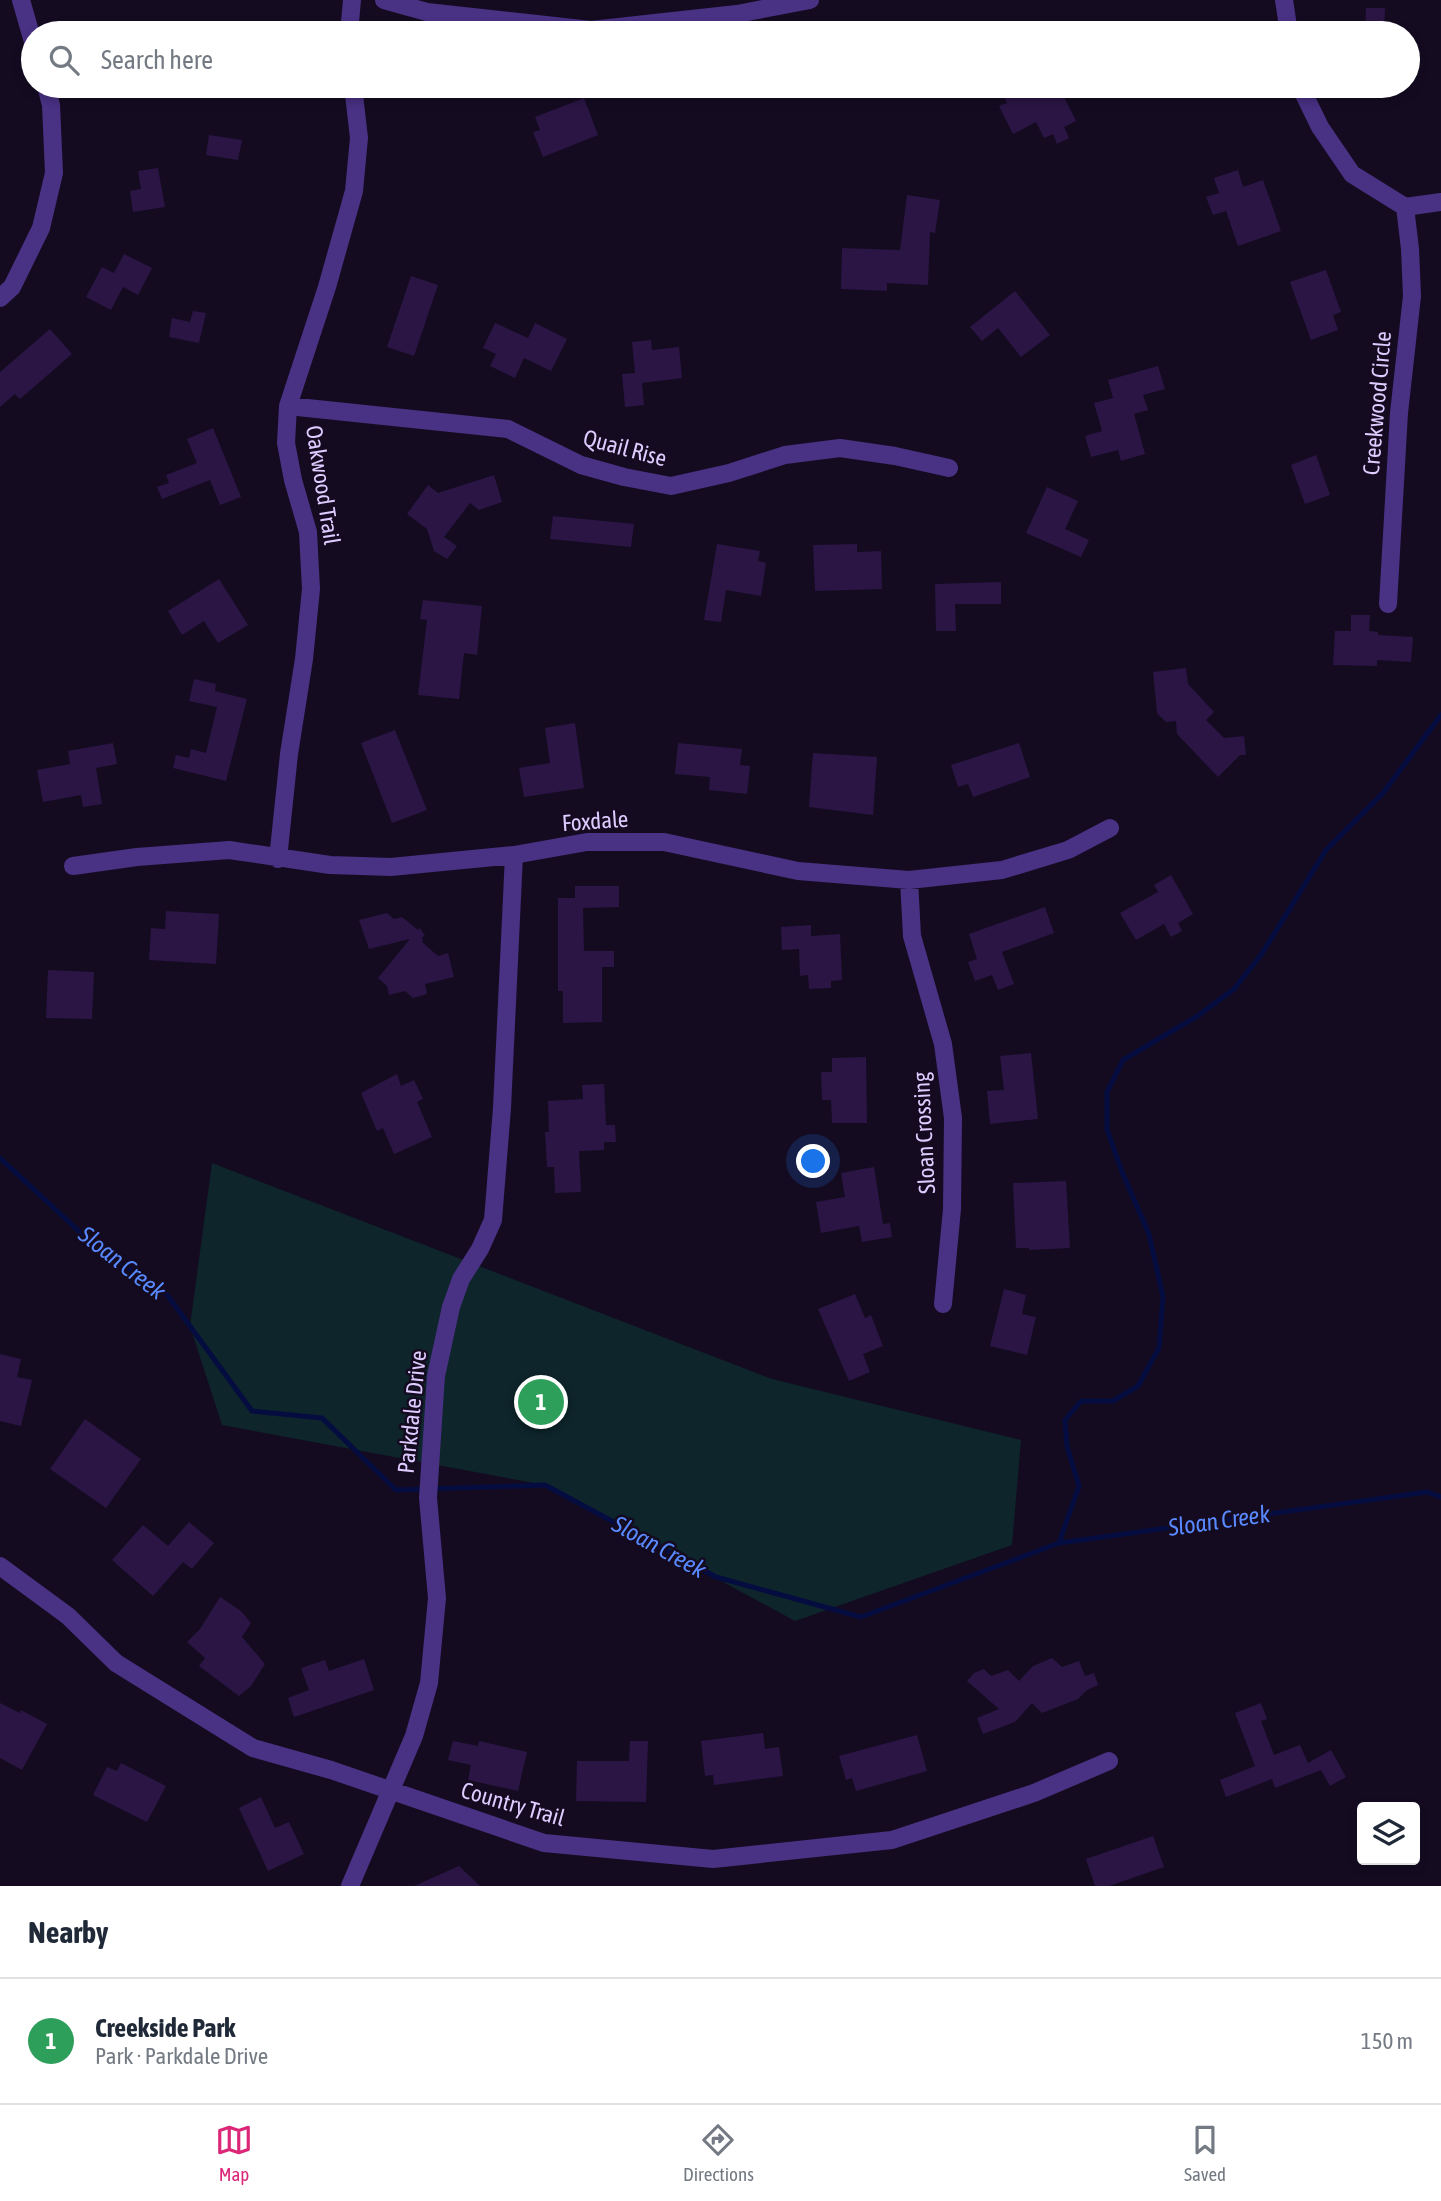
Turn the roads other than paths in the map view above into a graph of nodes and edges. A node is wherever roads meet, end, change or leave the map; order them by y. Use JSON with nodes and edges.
{"nodes":[{"id":1,"x":21,"y":0,"type":"edge"},
{"id":2,"x":352,"y":0,"type":"edge"},
{"id":3,"x":384,"y":0,"type":"edge"},
{"id":4,"x":810,"y":0,"type":"edge"},
{"id":5,"x":1284,"y":0,"type":"edge"},
{"id":6,"x":27,"y":21,"type":"edge"},
{"id":7,"x":350,"y":21,"type":"edge"},
{"id":8,"x":509,"y":21,"type":"edge"},
{"id":9,"x":673,"y":21,"type":"edge"},
{"id":10,"x":1287,"y":21,"type":"edge"},
{"id":11,"x":49,"y":98,"type":"edge"},
{"id":12,"x":354,"y":98,"type":"edge"},
{"id":13,"x":1306,"y":98,"type":"edge"},
{"id":14,"x":1441,"y":202,"type":"edge"},
{"id":15,"x":1405,"y":207,"type":"junction"},
{"id":16,"x":0,"y":298,"type":"edge"},
{"id":17,"x":288,"y":406,"type":"junction"},
{"id":18,"x":949,"y":468,"type":"dead end"},
{"id":19,"x":1388,"y":604,"type":"dead end"},
{"id":20,"x":1110,"y":828,"type":"dead end"},
{"id":21,"x":513,"y":855,"type":"junction"},
{"id":22,"x":278,"y":859,"type":"junction"},
{"id":23,"x":73,"y":866,"type":"dead end"},
{"id":24,"x":909,"y":880,"type":"junction"},
{"id":25,"x":943,"y":1304,"type":"dead end"},
{"id":26,"x":0,"y":1566,"type":"edge"},
{"id":27,"x":1109,"y":1761,"type":"dead end"},
{"id":28,"x":391,"y":1791,"type":"junction"},
{"id":29,"x":350,"y":1886,"type":"edge"}],
"edges":[{"from":1,"to":6,"type":"street"},
{"from":2,"to":7,"type":"street"},
{"from":3,"to":8,"type":"street"},
{"from":4,"to":9,"type":"street"},
{"from":5,"to":10,"type":"street"},
{"from":11,"to":16,"type":"street"},
{"from":12,"to":17,"type":"street","name":"Oakwood Trail"},
{"from":13,"to":15,"type":"street"},
{"from":14,"to":15,"type":"street"},
{"from":15,"to":19,"type":"street","name":"Creekwood Circle"},
{"from":17,"to":18,"type":"street","name":"Quail Rise"},
{"from":17,"to":22,"type":"street","name":"Oakwood Trail"},
{"from":20,"to":24,"type":"street","name":"Foxdale"},
{"from":21,"to":22,"type":"street","name":"Foxdale"},
{"from":21,"to":24,"type":"street","name":"Foxdale"},
{"from":21,"to":28,"type":"street","name":"Parkdale Drive"},
{"from":22,"to":23,"type":"street","name":"Foxdale"},
{"from":24,"to":25,"type":"street","name":"Sloan Crossing"},
{"from":26,"to":28,"type":"street","name":"Country Trail"},
{"from":27,"to":28,"type":"street","name":"Country Trail"},
{"from":28,"to":29,"type":"street","name":"Parkdale Drive"}]}
